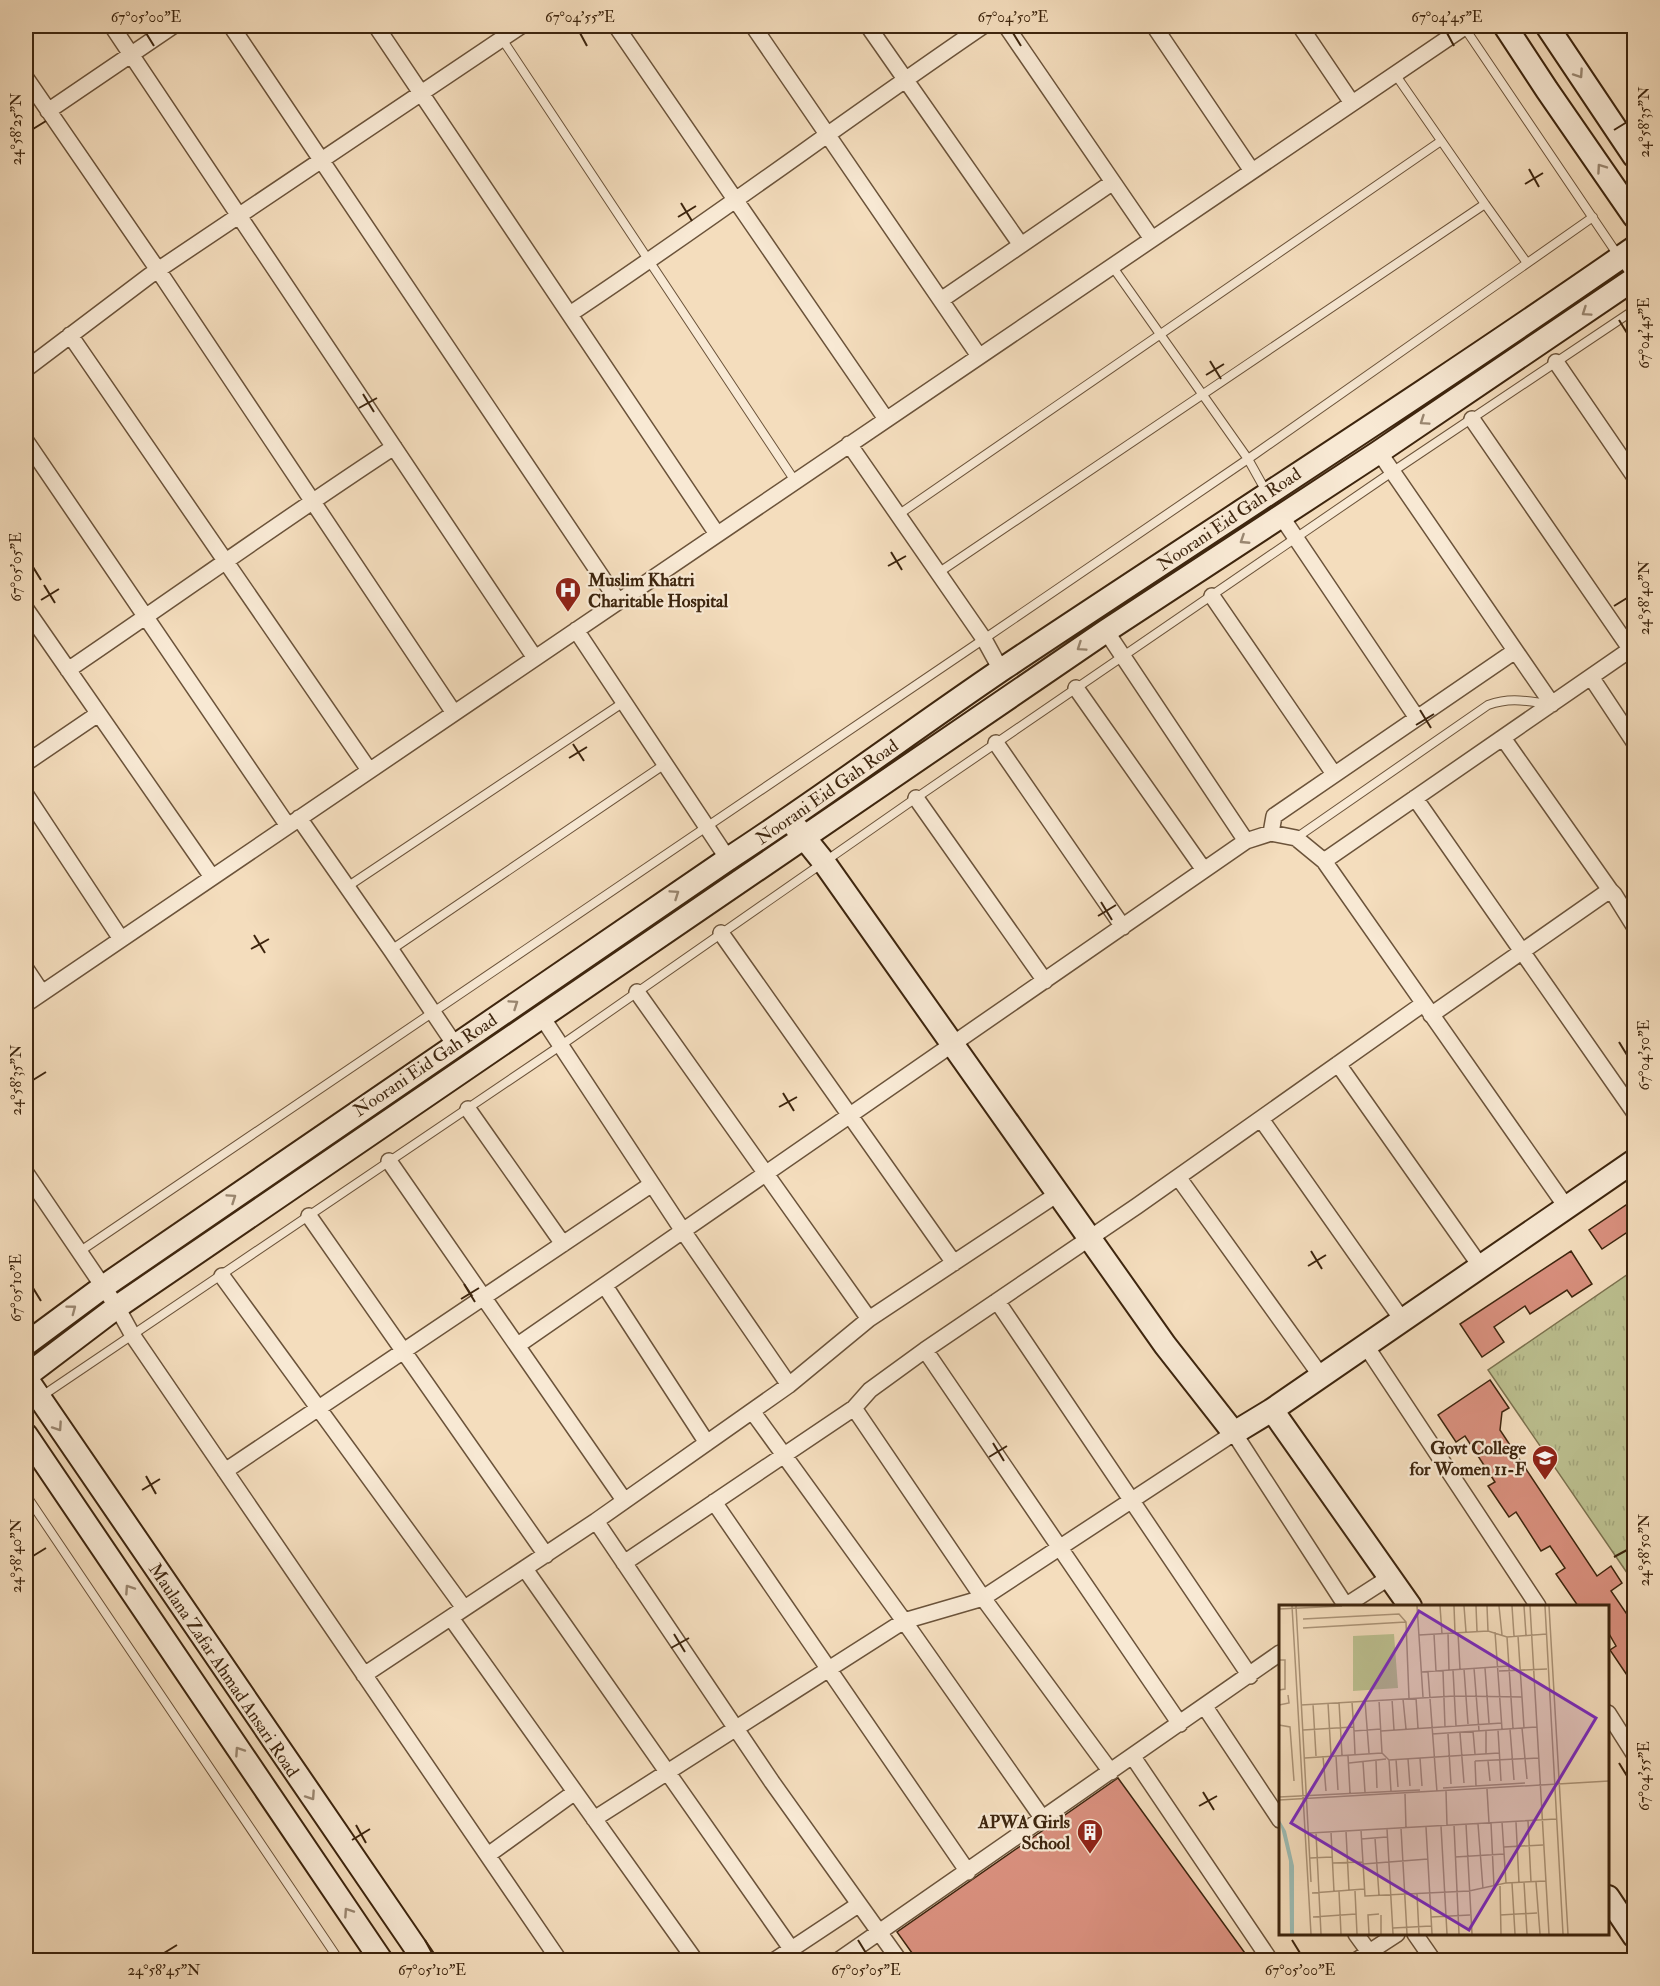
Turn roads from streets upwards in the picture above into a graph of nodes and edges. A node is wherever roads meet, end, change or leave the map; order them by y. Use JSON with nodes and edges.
{"nodes":[{"id":1,"x":112,"y":26,"type":"edge"},
{"id":2,"x":173,"y":26,"type":"edge"},
{"id":3,"x":231,"y":26,"type":"edge"},
{"id":4,"x":376,"y":26,"type":"edge"},
{"id":5,"x":521,"y":26,"type":"edge"},
{"id":6,"x":616,"y":26,"type":"edge"},
{"id":7,"x":753,"y":26,"type":"edge"},
{"id":8,"x":868,"y":26,"type":"edge"},
{"id":9,"x":983,"y":26,"type":"edge"},
{"id":10,"x":1006,"y":26,"type":"edge"},
{"id":11,"x":1154,"y":26,"type":"edge"},
{"id":12,"x":1300,"y":26,"type":"edge"},
{"id":13,"x":1465,"y":26,"type":"edge"},
{"id":14,"x":1505,"y":26,"type":"edge"},
{"id":15,"x":1547,"y":26,"type":"edge"},
{"id":16,"x":1446,"y":31,"type":"edge"},
{"id":17,"x":498,"y":32,"type":"edge"},
{"id":18,"x":131,"y":54,"type":"junction"},
{"id":19,"x":26,"y":78,"type":"edge"},
{"id":20,"x":905,"y":79,"type":"junction"},
{"id":21,"x":421,"y":93,"type":"junction"},
{"id":22,"x":1352,"y":103,"type":"junction"},
{"id":23,"x":48,"y":111,"type":"junction"},
{"id":24,"x":828,"y":135,"type":"junction"},
{"id":25,"x":1635,"y":156,"type":"edge"},
{"id":26,"x":321,"y":160,"type":"junction"},
{"id":27,"x":1252,"y":171,"type":"junction"},
{"id":28,"x":1113,"y":182,"type":"junction"},
{"id":29,"x":736,"y":199,"type":"junction"},
{"id":30,"x":239,"y":216,"type":"junction"},
{"id":31,"x":1635,"y":216,"type":"edge"},
{"id":32,"x":1152,"y":239,"type":"junction"},
{"id":33,"x":1021,"y":245,"type":"junction"},
{"id":34,"x":1627,"y":253,"type":"edge"},
{"id":35,"x":158,"y":270,"type":"junction"},
{"id":36,"x":1634,"y":279,"type":"edge"},
{"id":37,"x":941,"y":300,"type":"junction"},
{"id":38,"x":570,"y":314,"type":"junction"},
{"id":39,"x":70,"y":335,"type":"junction"},
{"id":40,"x":980,"y":356,"type":"junction"},
{"id":41,"x":1556,"y":362,"type":"road end"},
{"id":42,"x":26,"y":369,"type":"edge"},
{"id":43,"x":886,"y":419,"type":"junction"},
{"id":44,"x":1472,"y":419,"type":"road end"},
{"id":45,"x":26,"y":441,"type":"edge"},
{"id":46,"x":849,"y":444,"type":"junction"},
{"id":47,"x":394,"y":447,"type":"junction"},
{"id":48,"x":1379,"y":452,"type":"junction"},
{"id":49,"x":1635,"y":476,"type":"edge"},
{"id":50,"x":312,"y":500,"type":"junction"},
{"id":51,"x":1281,"y":516,"type":"junction"},
{"id":52,"x":717,"y":534,"type":"junction"},
{"id":53,"x":226,"y":561,"type":"junction"},
{"id":54,"x":1212,"y":596,"type":"road end"},
{"id":55,"x":618,"y":601,"type":"junction"},
{"id":56,"x":26,"y":609,"type":"edge"},
{"id":57,"x":146,"y":618,"type":"junction"},
{"id":58,"x":576,"y":630,"type":"junction"},
{"id":59,"x":1106,"y":631,"type":"junction"},
{"id":60,"x":1633,"y":649,"type":"edge"},
{"id":61,"x":1515,"y":651,"type":"junction"},
{"id":62,"x":535,"y":658,"type":"junction"},
{"id":63,"x":68,"y":670,"type":"junction"},
{"id":64,"x":1001,"y":670,"type":"junction"},
{"id":65,"x":1591,"y":678,"type":"junction"},
{"id":66,"x":1076,"y":688,"type":"road end"},
{"id":67,"x":1552,"y":704,"type":"junction"},
{"id":68,"x":454,"y":713,"type":"junction"},
{"id":69,"x":98,"y":714,"type":"junction"},
{"id":70,"x":1418,"y":718,"type":"junction"},
{"id":71,"x":1503,"y":738,"type":"junction"},
{"id":72,"x":1635,"y":742,"type":"edge"},
{"id":73,"x":996,"y":743,"type":"road end"},
{"id":74,"x":26,"y":763,"type":"edge"},
{"id":75,"x":369,"y":770,"type":"junction"},
{"id":76,"x":1334,"y":774,"type":"junction"},
{"id":77,"x":26,"y":795,"type":"edge"},
{"id":78,"x":916,"y":798,"type":"road end"},
{"id":79,"x":1415,"y":798,"type":"junction"},
{"id":80,"x":789,"y":820,"type":"junction"},
{"id":81,"x":293,"y":822,"type":"junction"},
{"id":82,"x":1270,"y":832,"type":"junction"},
{"id":83,"x":804,"y":837,"type":"junction"},
{"id":84,"x":1246,"y":841,"type":"junction"},
{"id":85,"x":728,"y":859,"type":"junction"},
{"id":86,"x":1324,"y":861,"type":"junction"},
{"id":87,"x":1204,"y":870,"type":"junction"},
{"id":88,"x":212,"y":877,"type":"junction"},
{"id":89,"x":1610,"y":890,"type":"junction"},
{"id":90,"x":1633,"y":920,"type":"edge"},
{"id":91,"x":1123,"y":927,"type":"junction"},
{"id":92,"x":721,"y":933,"type":"road end"},
{"id":93,"x":121,"y":939,"type":"junction"},
{"id":94,"x":1522,"y":951,"type":"junction"},
{"id":95,"x":26,"y":969,"type":"edge"},
{"id":96,"x":1045,"y":981,"type":"junction"},
{"id":97,"x":637,"y":992,"type":"road end"},
{"id":98,"x":42,"y":993,"type":"junction"},
{"id":99,"x":26,"y":1004,"type":"edge"},
{"id":100,"x":1427,"y":1010,"type":"junction"},
{"id":101,"x":542,"y":1017,"type":"junction"},
{"id":102,"x":455,"y":1045,"type":"junction"},
{"id":103,"x":952,"y":1045,"type":"junction"},
{"id":104,"x":1338,"y":1064,"type":"junction"},
{"id":105,"x":468,"y":1109,"type":"road end"},
{"id":106,"x":1635,"y":1112,"type":"edge"},
{"id":107,"x":850,"y":1116,"type":"junction"},
{"id":108,"x":1261,"y":1119,"type":"junction"},
{"id":109,"x":389,"y":1161,"type":"road end"},
{"id":110,"x":1635,"y":1161,"type":"edge"},
{"id":111,"x":26,"y":1173,"type":"edge"},
{"id":112,"x":766,"y":1174,"type":"junction"},
{"id":113,"x":1178,"y":1177,"type":"junction"},
{"id":114,"x":652,"y":1184,"type":"junction"},
{"id":115,"x":1059,"y":1193,"type":"junction"},
{"id":116,"x":1567,"y":1208,"type":"junction"},
{"id":117,"x":309,"y":1216,"type":"road end"},
{"id":118,"x":683,"y":1231,"type":"junction"},
{"id":119,"x":1089,"y":1239,"type":"junction"},
{"id":120,"x":563,"y":1244,"type":"junction"},
{"id":121,"x":954,"y":1263,"type":"junction"},
{"id":122,"x":1481,"y":1267,"type":"junction"},
{"id":123,"x":222,"y":1276,"type":"road end"},
{"id":124,"x":605,"y":1286,"type":"junction"},
{"id":125,"x":103,"y":1287,"type":"junction"},
{"id":126,"x":484,"y":1297,"type":"junction"},
{"id":127,"x":997,"y":1301,"type":"junction"},
{"id":128,"x":117,"y":1307,"type":"junction"},
{"id":129,"x":869,"y":1319,"type":"junction"},
{"id":130,"x":1403,"y":1321,"type":"junction"},
{"id":131,"x":26,"y":1344,"type":"edge"},
{"id":132,"x":518,"y":1345,"type":"junction"},
{"id":133,"x":1366,"y":1346,"type":"junction"},
{"id":134,"x":925,"y":1350,"type":"junction"},
{"id":135,"x":403,"y":1352,"type":"junction"},
{"id":136,"x":1321,"y":1376,"type":"junction"},
{"id":137,"x":26,"y":1377,"type":"edge"},
{"id":138,"x":789,"y":1385,"type":"junction"},
{"id":139,"x":319,"y":1408,"type":"junction"},
{"id":140,"x":854,"y":1408,"type":"junction"},
{"id":141,"x":1272,"y":1410,"type":"junction"},
{"id":142,"x":752,"y":1411,"type":"junction"},
{"id":143,"x":1234,"y":1433,"type":"junction"},
{"id":144,"x":26,"y":1435,"type":"edge"},
{"id":145,"x":707,"y":1443,"type":"junction"},
{"id":146,"x":784,"y":1456,"type":"junction"},
{"id":147,"x":225,"y":1471,"type":"junction"},
{"id":148,"x":624,"y":1500,"type":"junction"},
{"id":149,"x":1132,"y":1501,"type":"junction"},
{"id":150,"x":714,"y":1503,"type":"junction"},
{"id":151,"x":596,"y":1521,"type":"junction"},
{"id":152,"x":1060,"y":1548,"type":"junction"},
{"id":153,"x":546,"y":1555,"type":"junction"},
{"id":154,"x":624,"y":1563,"type":"junction"},
{"id":155,"x":525,"y":1569,"type":"junction"},
{"id":156,"x":1390,"y":1577,"type":"junction"},
{"id":157,"x":983,"y":1598,"type":"junction"},
{"id":158,"x":1345,"y":1605,"type":"edge"},
{"id":159,"x":1348,"y":1605,"type":"edge"},
{"id":160,"x":1409,"y":1605,"type":"edge"},
{"id":161,"x":1537,"y":1605,"type":"edge"},
{"id":162,"x":464,"y":1608,"type":"junction"},
{"id":163,"x":451,"y":1618,"type":"junction"},
{"id":164,"x":904,"y":1621,"type":"junction"},
{"id":165,"x":1279,"y":1654,"type":"edge"},
{"id":166,"x":828,"y":1669,"type":"junction"},
{"id":167,"x":364,"y":1675,"type":"junction"},
{"id":168,"x":1250,"y":1676,"type":"junction"},
{"id":169,"x":1205,"y":1707,"type":"junction"},
{"id":170,"x":1180,"y":1724,"type":"junction"},
{"id":171,"x":736,"y":1729,"type":"junction"},
{"id":172,"x":1612,"y":1730,"type":"edge"},
{"id":173,"x":1635,"y":1754,"type":"edge"},
{"id":174,"x":1132,"y":1757,"type":"junction"},
{"id":175,"x":668,"y":1772,"type":"junction"},
{"id":176,"x":1111,"y":1772,"type":"junction"},
{"id":177,"x":575,"y":1792,"type":"junction"},
{"id":178,"x":1279,"y":1817,"type":"edge"},
{"id":179,"x":594,"y":1819,"type":"junction"},
{"id":180,"x":1043,"y":1819,"type":"junction"},
{"id":181,"x":488,"y":1855,"type":"junction"},
{"id":182,"x":968,"y":1872,"type":"junction"},
{"id":183,"x":1609,"y":1898,"type":"edge"},
{"id":184,"x":858,"y":1905,"type":"junction"},
{"id":185,"x":879,"y":1934,"type":"junction"},
{"id":186,"x":1356,"y":1935,"type":"edge"},
{"id":187,"x":1395,"y":1935,"type":"edge"},
{"id":188,"x":1416,"y":1935,"type":"edge"},
{"id":189,"x":1635,"y":1936,"type":"edge"},
{"id":190,"x":795,"y":1955,"type":"edge"},
{"id":191,"x":1363,"y":1956,"type":"edge"},
{"id":192,"x":381,"y":1960,"type":"edge"},
{"id":193,"x":424,"y":1960,"type":"edge"},
{"id":194,"x":560,"y":1960,"type":"edge"},
{"id":195,"x":694,"y":1960,"type":"edge"},
{"id":196,"x":775,"y":1960,"type":"edge"},
{"id":197,"x":839,"y":1960,"type":"edge"},
{"id":198,"x":899,"y":1960,"type":"edge"},
{"id":199,"x":1270,"y":1960,"type":"edge"},
{"id":200,"x":1433,"y":1960,"type":"edge"}],
"edges":[{"from":1,"to":18,"type":"street"},
{"from":2,"to":18,"type":"street"},
{"from":3,"to":26,"type":"street"},
{"from":4,"to":21,"type":"street"},
{"from":5,"to":17,"type":"street"},
{"from":6,"to":29,"type":"street"},
{"from":7,"to":24,"type":"street"},
{"from":8,"to":20,"type":"street"},
{"from":9,"to":20,"type":"street"},
{"from":10,"to":28,"type":"street"},
{"from":11,"to":27,"type":"street"},
{"from":12,"to":22,"type":"street"},
{"from":13,"to":16,"type":"street"},
{"from":31,"to":14,"type":"main road","one_way":true},
{"from":15,"to":25,"type":"main road","one_way":true},
{"from":16,"to":22,"type":"street"},
{"from":17,"to":21,"type":"street"},
{"from":18,"to":23,"type":"street"},
{"from":18,"to":30,"type":"street"},
{"from":19,"to":23,"type":"street"},
{"from":20,"to":24,"type":"street"},
{"from":20,"to":33,"type":"street"},
{"from":21,"to":26,"type":"street"},
{"from":21,"to":38,"type":"street"},
{"from":22,"to":27,"type":"street"},
{"from":23,"to":35,"type":"street"},
{"from":24,"to":29,"type":"street"},
{"from":24,"to":37,"type":"street"},
{"from":26,"to":30,"type":"street"},
{"from":26,"to":55,"type":"street"},
{"from":27,"to":32,"type":"street"},
{"from":28,"to":32,"type":"street"},
{"from":28,"to":33,"type":"street"},
{"from":29,"to":38,"type":"street"},
{"from":29,"to":43,"type":"street"},
{"from":30,"to":35,"type":"street"},
{"from":30,"to":47,"type":"street"},
{"from":32,"to":40,"type":"street"},
{"from":33,"to":37,"type":"street"},
{"from":34,"to":64,"type":"main road","name":"Noorani Eid Gah Road"},
{"from":35,"to":39,"type":"street"},
{"from":35,"to":50,"type":"street"},
{"from":36,"to":48,"type":"main road","name":"Noorani Eid Gah Road","one_way":true},
{"from":37,"to":40,"type":"street"},
{"from":38,"to":52,"type":"street"},
{"from":39,"to":42,"type":"street"},
{"from":39,"to":53,"type":"street"},
{"from":40,"to":43,"type":"street"},
{"from":41,"to":49,"type":"street"},
{"from":43,"to":46,"type":"street"},
{"from":44,"to":60,"type":"street"},
{"from":45,"to":57,"type":"street"},
{"from":46,"to":52,"type":"street"},
{"from":46,"to":64,"type":"street"},
{"from":47,"to":50,"type":"street"},
{"from":47,"to":62,"type":"street"},
{"from":48,"to":51,"type":"main road","name":"Noorani Eid Gah Road"},
{"from":48,"to":61,"type":"street"},
{"from":50,"to":53,"type":"street"},
{"from":50,"to":68,"type":"street"},
{"from":51,"to":59,"type":"main road","name":"Noorani Eid Gah Road","one_way":true},
{"from":51,"to":70,"type":"street"},
{"from":52,"to":55,"type":"street"},
{"from":53,"to":57,"type":"street"},
{"from":53,"to":75,"type":"street"},
{"from":54,"to":76,"type":"street"},
{"from":55,"to":58,"type":"street"},
{"from":56,"to":63,"type":"street"},
{"from":57,"to":63,"type":"street"},
{"from":57,"to":81,"type":"street"},
{"from":58,"to":62,"type":"street"},
{"from":58,"to":85,"type":"street"},
{"from":59,"to":83,"type":"main road","name":"Noorani Eid Gah Road","one_way":true},
{"from":59,"to":84,"type":"street"},
{"from":60,"to":65,"type":"street"},
{"from":61,"to":67,"type":"street"},
{"from":61,"to":70,"type":"street"},
{"from":62,"to":68,"type":"street"},
{"from":63,"to":69,"type":"street"},
{"from":64,"to":80,"type":"main road","name":"Noorani Eid Gah Road"},
{"from":65,"to":67,"type":"street"},
{"from":65,"to":72,"type":"street"},
{"from":66,"to":87,"type":"street"},
{"from":67,"to":71,"type":"street"},
{"from":68,"to":75,"type":"street"},
{"from":69,"to":74,"type":"street"},
{"from":69,"to":88,"type":"street"},
{"from":70,"to":76,"type":"street"},
{"from":71,"to":79,"type":"street"},
{"from":71,"to":89,"type":"street"},
{"from":73,"to":91,"type":"street"},
{"from":75,"to":81,"type":"street"},
{"from":76,"to":82,"type":"street"},
{"from":77,"to":93,"type":"street"},
{"from":78,"to":96,"type":"street"},
{"from":79,"to":86,"type":"street"},
{"from":79,"to":94,"type":"street"},
{"from":80,"to":83,"type":"main road"},
{"from":80,"to":85,"type":"main road","name":"Noorani Eid Gah Road"},
{"from":81,"to":88,"type":"street"},
{"from":81,"to":102,"type":"street"},
{"from":82,"to":84,"type":"street"},
{"from":82,"to":86,"type":"street"},
{"from":83,"to":101,"type":"main road","name":"Noorani Eid Gah Road"},
{"from":83,"to":103,"type":"main road"},
{"from":84,"to":87,"type":"street"},
{"from":102,"to":85,"type":"main road","name":"Noorani Eid Gah Road","one_way":true},
{"from":86,"to":100,"type":"street"},
{"from":87,"to":91,"type":"street"},
{"from":88,"to":93,"type":"street"},
{"from":89,"to":90,"type":"street"},
{"from":89,"to":94,"type":"street"},
{"from":91,"to":96,"type":"street"},
{"from":92,"to":107,"type":"street"},
{"from":93,"to":98,"type":"street"},
{"from":94,"to":100,"type":"street"},
{"from":94,"to":106,"type":"street"},
{"from":95,"to":98,"type":"street"},
{"from":96,"to":103,"type":"street"},
{"from":97,"to":112,"type":"street"},
{"from":98,"to":99,"type":"street"},
{"from":100,"to":104,"type":"street"},
{"from":100,"to":116,"type":"street"},
{"from":101,"to":114,"type":"street"},
{"from":101,"to":128,"type":"main road","name":"Noorani Eid Gah Road"},
{"from":125,"to":102,"type":"main road","name":"Noorani Eid Gah Road","one_way":true},
{"from":103,"to":107,"type":"street"},
{"from":103,"to":115,"type":"main road"},
{"from":104,"to":108,"type":"street"},
{"from":104,"to":122,"type":"street"},
{"from":105,"to":120,"type":"street"},
{"from":107,"to":112,"type":"street"},
{"from":107,"to":121,"type":"street"},
{"from":108,"to":113,"type":"street"},
{"from":108,"to":130,"type":"street"},
{"from":109,"to":126,"type":"street"},
{"from":110,"to":116,"type":"main road"},
{"from":111,"to":125,"type":"street"},
{"from":112,"to":118,"type":"street"},
{"from":112,"to":129,"type":"street"},
{"from":113,"to":119,"type":"street"},
{"from":113,"to":136,"type":"street"},
{"from":114,"to":118,"type":"street"},
{"from":114,"to":120,"type":"street"},
{"from":115,"to":119,"type":"main road"},
{"from":115,"to":121,"type":"street"},
{"from":116,"to":122,"type":"main road"},
{"from":117,"to":135,"type":"street"},
{"from":118,"to":124,"type":"street"},
{"from":118,"to":138,"type":"street"},
{"from":119,"to":127,"type":"street"},
{"from":119,"to":143,"type":"main road"},
{"from":120,"to":126,"type":"street"},
{"from":121,"to":129,"type":"street"},
{"from":122,"to":130,"type":"main road"},
{"from":123,"to":139,"type":"street"},
{"from":124,"to":132,"type":"street"},
{"from":124,"to":145,"type":"street"},
{"from":125,"to":128,"type":"street"},
{"from":131,"to":125,"type":"main road","name":"Noorani Eid Gah Road","one_way":true},
{"from":126,"to":132,"type":"street"},
{"from":126,"to":135,"type":"street"},
{"from":127,"to":134,"type":"street"},
{"from":127,"to":149,"type":"street"},
{"from":128,"to":137,"type":"main road","name":"Noorani Eid Gah Road"},
{"from":128,"to":147,"type":"street"},
{"from":129,"to":138,"type":"street"},
{"from":130,"to":133,"type":"main road"},
{"from":132,"to":148,"type":"street"},
{"from":133,"to":136,"type":"main road"},
{"from":133,"to":161,"type":"street"},
{"from":134,"to":140,"type":"street"},
{"from":134,"to":152,"type":"street"},
{"from":135,"to":139,"type":"street"},
{"from":135,"to":153,"type":"street"},
{"from":136,"to":141,"type":"main road"},
{"from":137,"to":193,"type":"main road","name":"Maulana Zafar Ahmad Ansari Road","one_way":true},
{"from":138,"to":142,"type":"street"},
{"from":139,"to":147,"type":"street"},
{"from":139,"to":162,"type":"street"},
{"from":140,"to":146,"type":"street"},
{"from":140,"to":157,"type":"street"},
{"from":141,"to":143,"type":"main road"},
{"from":141,"to":156,"type":"main road"},
{"from":142,"to":145,"type":"street"},
{"from":142,"to":146,"type":"street"},
{"from":143,"to":149,"type":"street"},
{"from":143,"to":158,"type":"street"},
{"from":192,"to":144,"type":"main road","name":"Maulana Zafar Ahmad Ansari Road","one_way":true},
{"from":145,"to":148,"type":"street"},
{"from":146,"to":150,"type":"street"},
{"from":146,"to":164,"type":"street"},
{"from":147,"to":167,"type":"street"},
{"from":148,"to":151,"type":"street"},
{"from":149,"to":152,"type":"street"},
{"from":149,"to":168,"type":"street"},
{"from":150,"to":154,"type":"street"},
{"from":150,"to":166,"type":"street"},
{"from":151,"to":153,"type":"street"},
{"from":151,"to":154,"type":"street"},
{"from":152,"to":157,"type":"street"},
{"from":152,"to":170,"type":"street"},
{"from":153,"to":155,"type":"street"},
{"from":154,"to":171,"type":"street"},
{"from":155,"to":162,"type":"street"},
{"from":155,"to":175,"type":"street"},
{"from":156,"to":159,"type":"street"},
{"from":156,"to":160,"type":"main road"},
{"from":157,"to":164,"type":"street"},
{"from":157,"to":176,"type":"street"},
{"from":162,"to":163,"type":"street"},
{"from":163,"to":167,"type":"street"},
{"from":163,"to":177,"type":"street"},
{"from":164,"to":166,"type":"street"},
{"from":164,"to":180,"type":"street"},
{"from":165,"to":168,"type":"street"},
{"from":166,"to":171,"type":"street"},
{"from":166,"to":182,"type":"street"},
{"from":167,"to":181,"type":"street"},
{"from":168,"to":169,"type":"street"},
{"from":169,"to":170,"type":"street"},
{"from":169,"to":178,"type":"street"},
{"from":170,"to":174,"type":"street"},
{"from":171,"to":175,"type":"street"},
{"from":171,"to":184,"type":"street"},
{"from":172,"to":173,"type":"street"},
{"from":174,"to":176,"type":"street"},
{"from":174,"to":199,"type":"street"},
{"from":175,"to":179,"type":"street"},
{"from":175,"to":190,"type":"street"},
{"from":176,"to":180,"type":"street"},
{"from":177,"to":179,"type":"street"},
{"from":177,"to":181,"type":"street"},
{"from":179,"to":195,"type":"street"},
{"from":180,"to":182,"type":"street"},
{"from":181,"to":194,"type":"street"},
{"from":182,"to":185,"type":"street"},
{"from":183,"to":189,"type":"main road"},
{"from":184,"to":185,"type":"street"},
{"from":184,"to":190,"type":"street"},
{"from":185,"to":197,"type":"street"},
{"from":185,"to":198,"type":"street"},
{"from":186,"to":191,"type":"street"},
{"from":187,"to":191,"type":"street"},
{"from":188,"to":200,"type":"street"},
{"from":190,"to":196,"type":"street"}]}
